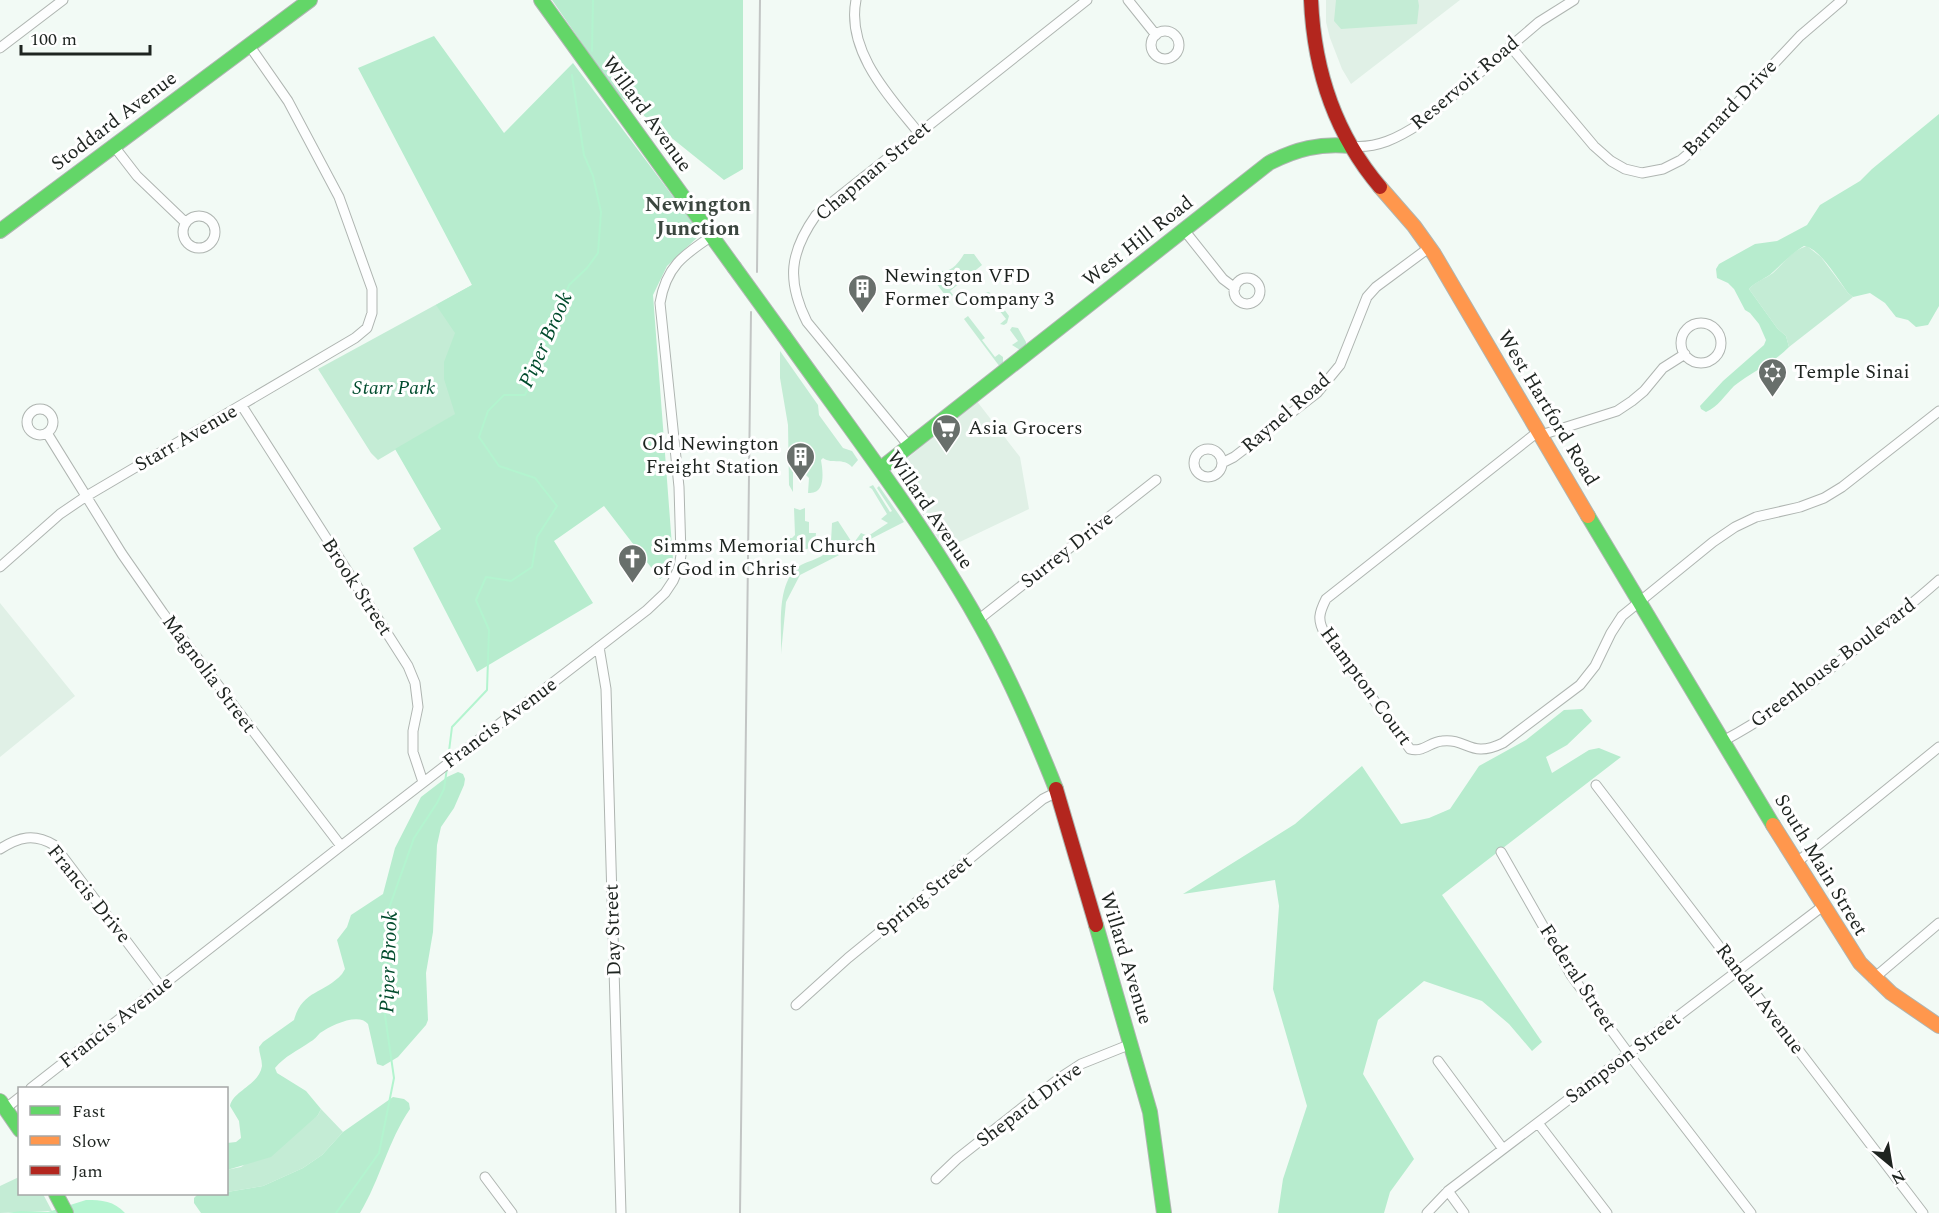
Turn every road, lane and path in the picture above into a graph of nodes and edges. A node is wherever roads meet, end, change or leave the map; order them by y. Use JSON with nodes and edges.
{"nodes":[{"id":1,"x":63,"y":0,"type":"edge"},
{"id":2,"x":310,"y":0,"type":"edge"},
{"id":3,"x":541,"y":0,"type":"edge"},
{"id":4,"x":856,"y":0,"type":"edge"},
{"id":5,"x":1087,"y":0,"type":"edge"},
{"id":6,"x":1128,"y":0,"type":"edge"},
{"id":7,"x":1311,"y":0,"type":"edge"},
{"id":8,"x":1574,"y":0,"type":"edge"},
{"id":9,"x":1842,"y":0,"type":"edge"},
{"id":10,"x":1156,"y":35,"type":"dead end"},
{"id":11,"x":249,"y":45,"type":"junction"},
{"id":12,"x":1510,"y":46,"type":"junction"},
{"id":13,"x":0,"y":48,"type":"edge"},
{"id":14,"x":918,"y":132,"type":"junction"},
{"id":15,"x":113,"y":146,"type":"junction"},
{"id":16,"x":1350,"y":146,"type":"junction"},
{"id":17,"x":186,"y":223,"type":"dead end"},
{"id":18,"x":1184,"y":230,"type":"junction"},
{"id":19,"x":0,"y":231,"type":"edge"},
{"id":20,"x":712,"y":236,"type":"junction"},
{"id":21,"x":1430,"y":247,"type":"junction"},
{"id":22,"x":1235,"y":288,"type":"dead end"},
{"id":23,"x":1685,"y":354,"type":"junction"},
{"id":24,"x":242,"y":406,"type":"junction"},
{"id":25,"x":1939,"y":411,"type":"edge"},
{"id":26,"x":47,"y":433,"type":"dead end"},
{"id":27,"x":1540,"y":433,"type":"junction"},
{"id":28,"x":909,"y":446,"type":"junction"},
{"id":29,"x":1222,"y":463,"type":"dead end"},
{"id":30,"x":880,"y":470,"type":"junction"},
{"id":31,"x":1156,"y":480,"type":"dead end"},
{"id":32,"x":86,"y":497,"type":"junction"},
{"id":33,"x":0,"y":567,"type":"edge"},
{"id":34,"x":1939,"y":580,"type":"edge"},
{"id":35,"x":1639,"y":602,"type":"junction"},
{"id":36,"x":978,"y":620,"type":"junction"},
{"id":37,"x":599,"y":647,"type":"junction"},
{"id":38,"x":1698,"y":699,"type":"joint"},
{"id":39,"x":1723,"y":741,"type":"junction"},
{"id":40,"x":1939,"y":747,"type":"edge"},
{"id":41,"x":423,"y":782,"type":"junction"},
{"id":42,"x":1596,"y":785,"type":"dead end"},
{"id":43,"x":1057,"y":792,"type":"junction"},
{"id":44,"x":340,"y":846,"type":"junction"},
{"id":45,"x":0,"y":849,"type":"edge"},
{"id":46,"x":1501,"y":852,"type":"dead end"},
{"id":47,"x":1797,"y":863,"type":"junction"},
{"id":48,"x":1823,"y":906,"type":"junction"},
{"id":49,"x":1939,"y":923,"type":"edge"},
{"id":50,"x":1739,"y":971,"type":"junction"},
{"id":51,"x":1873,"y":979,"type":"junction"},
{"id":52,"x":161,"y":987,"type":"junction"},
{"id":53,"x":796,"y":1005,"type":"dead end"},
{"id":54,"x":1939,"y":1026,"type":"edge"},
{"id":55,"x":1131,"y":1044,"type":"junction"},
{"id":56,"x":1629,"y":1054,"type":"junction"},
{"id":57,"x":1438,"y":1061,"type":"dead end"},
{"id":58,"x":34,"y":1087,"type":"edge"},
{"id":59,"x":18,"y":1098,"type":"edge"},
{"id":60,"x":3,"y":1104,"type":"edge"},
{"id":61,"x":1538,"y":1123,"type":"junction"},
{"id":62,"x":18,"y":1127,"type":"edge"},
{"id":63,"x":1503,"y":1149,"type":"junction"},
{"id":64,"x":485,"y":1177,"type":"dead end"},
{"id":65,"x":936,"y":1179,"type":"dead end"},
{"id":66,"x":1448,"y":1191,"type":"junction"},
{"id":67,"x":512,"y":1213,"type":"edge"},
{"id":68,"x":621,"y":1213,"type":"edge"},
{"id":69,"x":1164,"y":1213,"type":"edge"},
{"id":70,"x":1427,"y":1213,"type":"edge"},
{"id":71,"x":1464,"y":1213,"type":"edge"},
{"id":72,"x":1607,"y":1213,"type":"edge"},
{"id":73,"x":1751,"y":1213,"type":"edge"},
{"id":74,"x":1923,"y":1213,"type":"edge"}],
"edges":[{"from":1,"to":13,"type":"street"},
{"from":2,"to":11,"type":"street","name":"Stoddard Avenue"},
{"from":3,"to":20,"type":"street","name":"Willard Avenue"},
{"from":4,"to":14,"type":"street"},
{"from":5,"to":14,"type":"street","name":"Chapman Street"},
{"from":6,"to":10,"type":"street"},
{"from":7,"to":16,"type":"street","name":"West Hartford Road"},
{"from":8,"to":12,"type":"street","name":"Reservoir Road"},
{"from":9,"to":12,"type":"street","name":"Barnard Drive"},
{"from":11,"to":15,"type":"street","name":"Stoddard Avenue"},
{"from":11,"to":24,"type":"street","name":"Starr Avenue"},
{"from":12,"to":16,"type":"street","name":"Reservoir Road"},
{"from":14,"to":28,"type":"street","name":"Chapman Street"},
{"from":15,"to":17,"type":"street"},
{"from":15,"to":19,"type":"street","name":"Stoddard Avenue"},
{"from":16,"to":18,"type":"street","name":"West Hill Road"},
{"from":16,"to":21,"type":"street","name":"West Hartford Road"},
{"from":18,"to":22,"type":"street"},
{"from":18,"to":28,"type":"street","name":"West Hill Road"},
{"from":20,"to":30,"type":"street","name":"Willard Avenue","bridge":true},
{"from":20,"to":37,"type":"street","name":"Francis Avenue"},
{"from":21,"to":27,"type":"street","name":"West Hartford Road"},
{"from":21,"to":29,"type":"street","name":"Raynel Road"},
{"from":23,"to":23,"type":"street"},
{"from":23,"to":27,"type":"street"},
{"from":24,"to":32,"type":"street","name":"Starr Avenue"},
{"from":24,"to":41,"type":"street","name":"Brook Street"},
{"from":25,"to":35,"type":"street"},
{"from":26,"to":32,"type":"street","name":"Magnolia Street"},
{"from":27,"to":35,"type":"street","name":"West Hartford Road"},
{"from":27,"to":35,"type":"street","name":"Hampton Court"},
{"from":28,"to":30,"type":"street","name":"West Hill Road"},
{"from":30,"to":36,"type":"street","name":"Willard Avenue"},
{"from":31,"to":36,"type":"street","name":"Surrey Drive"},
{"from":32,"to":33,"type":"street","name":"Starr Avenue"},
{"from":32,"to":44,"type":"street","name":"Magnolia Street"},
{"from":34,"to":39,"type":"street","name":"Greenhouse Boulevard"},
{"from":35,"to":38,"type":"street","name":"West Hartford Road"},
{"from":36,"to":43,"type":"street","name":"Willard Avenue"},
{"from":37,"to":41,"type":"street","name":"Francis Avenue"},
{"from":37,"to":68,"type":"street","name":"Day Street"},
{"from":38,"to":39,"type":"street","name":"South Main Street"},
{"from":39,"to":47,"type":"street","name":"South Main Street"},
{"from":40,"to":47,"type":"street"},
{"from":41,"to":44,"type":"street","name":"Francis Avenue"},
{"from":42,"to":50,"type":"street","name":"Randal Avenue"},
{"from":43,"to":53,"type":"street","name":"Spring Street"},
{"from":43,"to":55,"type":"street","name":"Willard Avenue"},
{"from":44,"to":52,"type":"street","name":"Francis Avenue"},
{"from":45,"to":52,"type":"street","name":"Francis Drive"},
{"from":46,"to":56,"type":"street","name":"Federal Street"},
{"from":47,"to":48,"type":"street","name":"South Main Street"},
{"from":48,"to":50,"type":"street","name":"Sampson Street"},
{"from":48,"to":51,"type":"street","name":"South Main Street"},
{"from":49,"to":51,"type":"street"},
{"from":50,"to":56,"type":"street","name":"Sampson Street"},
{"from":50,"to":74,"type":"street","name":"Randal Avenue"},
{"from":51,"to":54,"type":"street","name":"South Main Street"},
{"from":52,"to":58,"type":"street","name":"Francis Avenue"},
{"from":55,"to":65,"type":"street","name":"Shepard Drive"},
{"from":55,"to":69,"type":"street","name":"Willard Avenue"},
{"from":56,"to":61,"type":"street","name":"Sampson Street"},
{"from":56,"to":73,"type":"street","name":"Federal Street"},
{"from":57,"to":63,"type":"street"},
{"from":59,"to":60,"type":"street"},
{"from":60,"to":62,"type":"street"},
{"from":61,"to":63,"type":"street","name":"Sampson Street"},
{"from":61,"to":72,"type":"street"},
{"from":63,"to":66,"type":"street","name":"Sampson Street"},
{"from":64,"to":67,"type":"street"},
{"from":66,"to":70,"type":"street","name":"Sampson Street"},
{"from":66,"to":71,"type":"street"}]}
